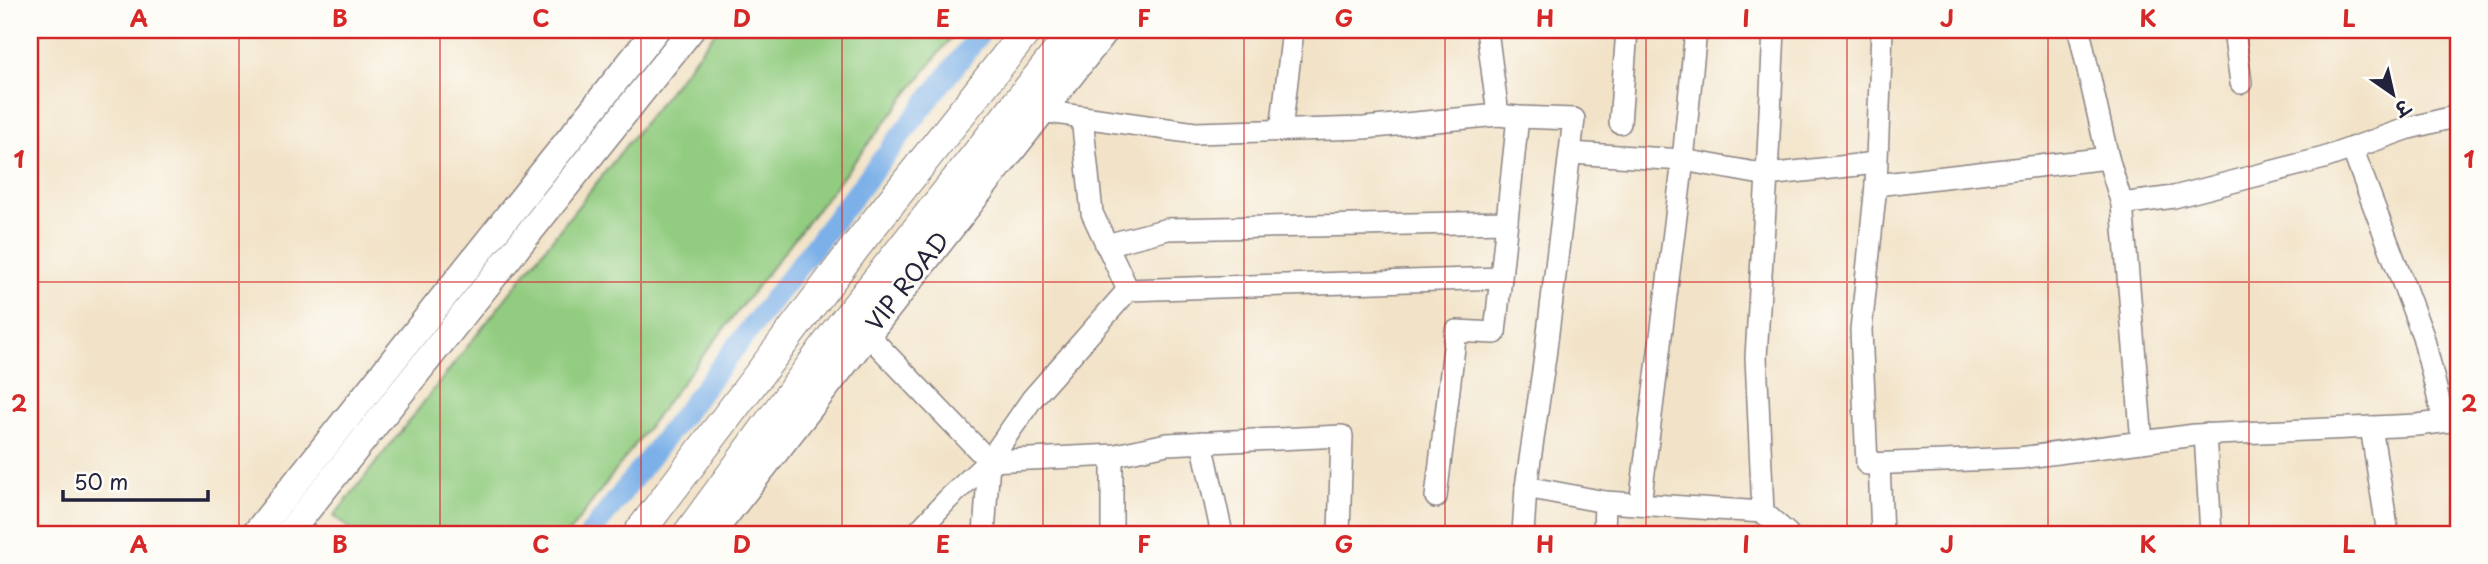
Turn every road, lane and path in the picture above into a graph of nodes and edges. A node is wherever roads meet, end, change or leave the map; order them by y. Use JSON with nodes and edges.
{"nodes":[{"id":1,"x":656,"y":30,"type":"edge"},
{"id":2,"x":691,"y":30,"type":"edge"},
{"id":3,"x":1027,"y":30,"type":"edge"},
{"id":4,"x":1075,"y":30,"type":"edge"},
{"id":5,"x":1106,"y":30,"type":"edge"},
{"id":6,"x":1293,"y":30,"type":"edge"},
{"id":7,"x":1487,"y":30,"type":"edge"},
{"id":8,"x":1627,"y":30,"type":"edge"},
{"id":9,"x":1696,"y":30,"type":"edge"},
{"id":10,"x":1774,"y":30,"type":"edge"},
{"id":11,"x":1882,"y":30,"type":"edge"},
{"id":12,"x":2079,"y":30,"type":"edge"},
{"id":13,"x":2234,"y":30,"type":"edge"},
{"id":14,"x":2241,"y":83,"type":"dead end"},
{"id":15,"x":1041,"y":111,"type":"junction"},
{"id":16,"x":1508,"y":116,"type":"junction"},
{"id":17,"x":2458,"y":116,"type":"edge"},
{"id":18,"x":1082,"y":117,"type":"junction"},
{"id":19,"x":1620,"y":122,"type":"dead end"},
{"id":20,"x":1281,"y":131,"type":"junction"},
{"id":21,"x":2352,"y":148,"type":"junction"},
{"id":22,"x":1570,"y":153,"type":"junction"},
{"id":23,"x":2108,"y":158,"type":"junction"},
{"id":24,"x":1683,"y":160,"type":"junction"},
{"id":25,"x":1876,"y":163,"type":"junction"},
{"id":26,"x":1767,"y":174,"type":"junction"},
{"id":27,"x":1876,"y":185,"type":"junction"},
{"id":28,"x":2122,"y":204,"type":"junction"},
{"id":29,"x":1507,"y":222,"type":"junction"},
{"id":30,"x":1106,"y":245,"type":"junction"},
{"id":31,"x":1501,"y":278,"type":"junction"},
{"id":32,"x":1128,"y":290,"type":"junction"},
{"id":33,"x":867,"y":334,"type":"junction"},
{"id":34,"x":2451,"y":420,"type":"edge"},
{"id":35,"x":2371,"y":427,"type":"junction"},
{"id":36,"x":2205,"y":434,"type":"junction"},
{"id":37,"x":1202,"y":442,"type":"junction"},
{"id":38,"x":2142,"y":442,"type":"junction"},
{"id":39,"x":1112,"y":456,"type":"junction"},
{"id":40,"x":989,"y":461,"type":"junction"},
{"id":41,"x":1879,"y":464,"type":"junction"},
{"id":42,"x":1526,"y":487,"type":"junction"},
{"id":43,"x":1436,"y":497,"type":"dead end"},
{"id":44,"x":1605,"y":502,"type":"junction"},
{"id":45,"x":1640,"y":505,"type":"junction"},
{"id":46,"x":1763,"y":512,"type":"junction"},
{"id":47,"x":255,"y":534,"type":"edge"},
{"id":48,"x":289,"y":534,"type":"edge"},
{"id":49,"x":638,"y":534,"type":"edge"},
{"id":50,"x":688,"y":534,"type":"edge"},
{"id":51,"x":711,"y":534,"type":"edge"},
{"id":52,"x":916,"y":534,"type":"edge"},
{"id":53,"x":984,"y":534,"type":"edge"},
{"id":54,"x":1112,"y":534,"type":"edge"},
{"id":55,"x":1222,"y":534,"type":"edge"},
{"id":56,"x":1339,"y":534,"type":"edge"},
{"id":57,"x":1523,"y":534,"type":"edge"},
{"id":58,"x":1604,"y":534,"type":"edge"},
{"id":59,"x":1788,"y":534,"type":"edge"},
{"id":60,"x":1882,"y":534,"type":"edge"},
{"id":61,"x":2211,"y":534,"type":"edge"},
{"id":62,"x":2388,"y":534,"type":"edge"}],
"edges":[{"from":1,"to":47,"type":"street"},
{"from":2,"to":48,"type":"street"},
{"from":3,"to":49,"type":"main road"},
{"from":4,"to":50,"type":"main road","name":"VIP ROAD"},
{"from":5,"to":15,"type":"street","name":"VIP ROAD"},
{"from":6,"to":20,"type":"street"},
{"from":7,"to":16,"type":"street"},
{"from":8,"to":19,"type":"street"},
{"from":9,"to":24,"type":"street"},
{"from":10,"to":26,"type":"street"},
{"from":11,"to":25,"type":"street"},
{"from":12,"to":23,"type":"street"},
{"from":13,"to":14,"type":"street"},
{"from":15,"to":18,"type":"street"},
{"from":15,"to":33,"type":"street","name":"VIP ROAD"},
{"from":16,"to":20,"type":"street"},
{"from":16,"to":22,"type":"street"},
{"from":16,"to":29,"type":"street"},
{"from":17,"to":21,"type":"street"},
{"from":18,"to":20,"type":"street"},
{"from":18,"to":30,"type":"street"},
{"from":21,"to":28,"type":"street"},
{"from":21,"to":34,"type":"street"},
{"from":22,"to":24,"type":"street"},
{"from":22,"to":42,"type":"street"},
{"from":23,"to":27,"type":"street"},
{"from":23,"to":28,"type":"street"},
{"from":24,"to":26,"type":"street"},
{"from":24,"to":45,"type":"street"},
{"from":25,"to":26,"type":"street"},
{"from":25,"to":27,"type":"street"},
{"from":26,"to":46,"type":"street"},
{"from":27,"to":41,"type":"street"},
{"from":28,"to":38,"type":"street"},
{"from":29,"to":30,"type":"street"},
{"from":29,"to":31,"type":"street"},
{"from":30,"to":32,"type":"street"},
{"from":31,"to":32,"type":"street"},
{"from":31,"to":43,"type":"street"},
{"from":32,"to":40,"type":"street"},
{"from":33,"to":40,"type":"street"},
{"from":33,"to":51,"type":"street","name":"VIP ROAD"},
{"from":34,"to":35,"type":"street"},
{"from":35,"to":36,"type":"street"},
{"from":35,"to":62,"type":"street"},
{"from":36,"to":38,"type":"street"},
{"from":36,"to":61,"type":"street"},
{"from":37,"to":39,"type":"street"},
{"from":37,"to":55,"type":"street"},
{"from":37,"to":56,"type":"street"},
{"from":38,"to":41,"type":"street"},
{"from":39,"to":40,"type":"street"},
{"from":39,"to":54,"type":"street"},
{"from":40,"to":52,"type":"street"},
{"from":40,"to":53,"type":"street"},
{"from":41,"to":60,"type":"street"},
{"from":42,"to":44,"type":"street"},
{"from":42,"to":57,"type":"street"},
{"from":44,"to":45,"type":"street"},
{"from":44,"to":58,"type":"street"},
{"from":45,"to":46,"type":"street"},
{"from":46,"to":59,"type":"street"}]}
